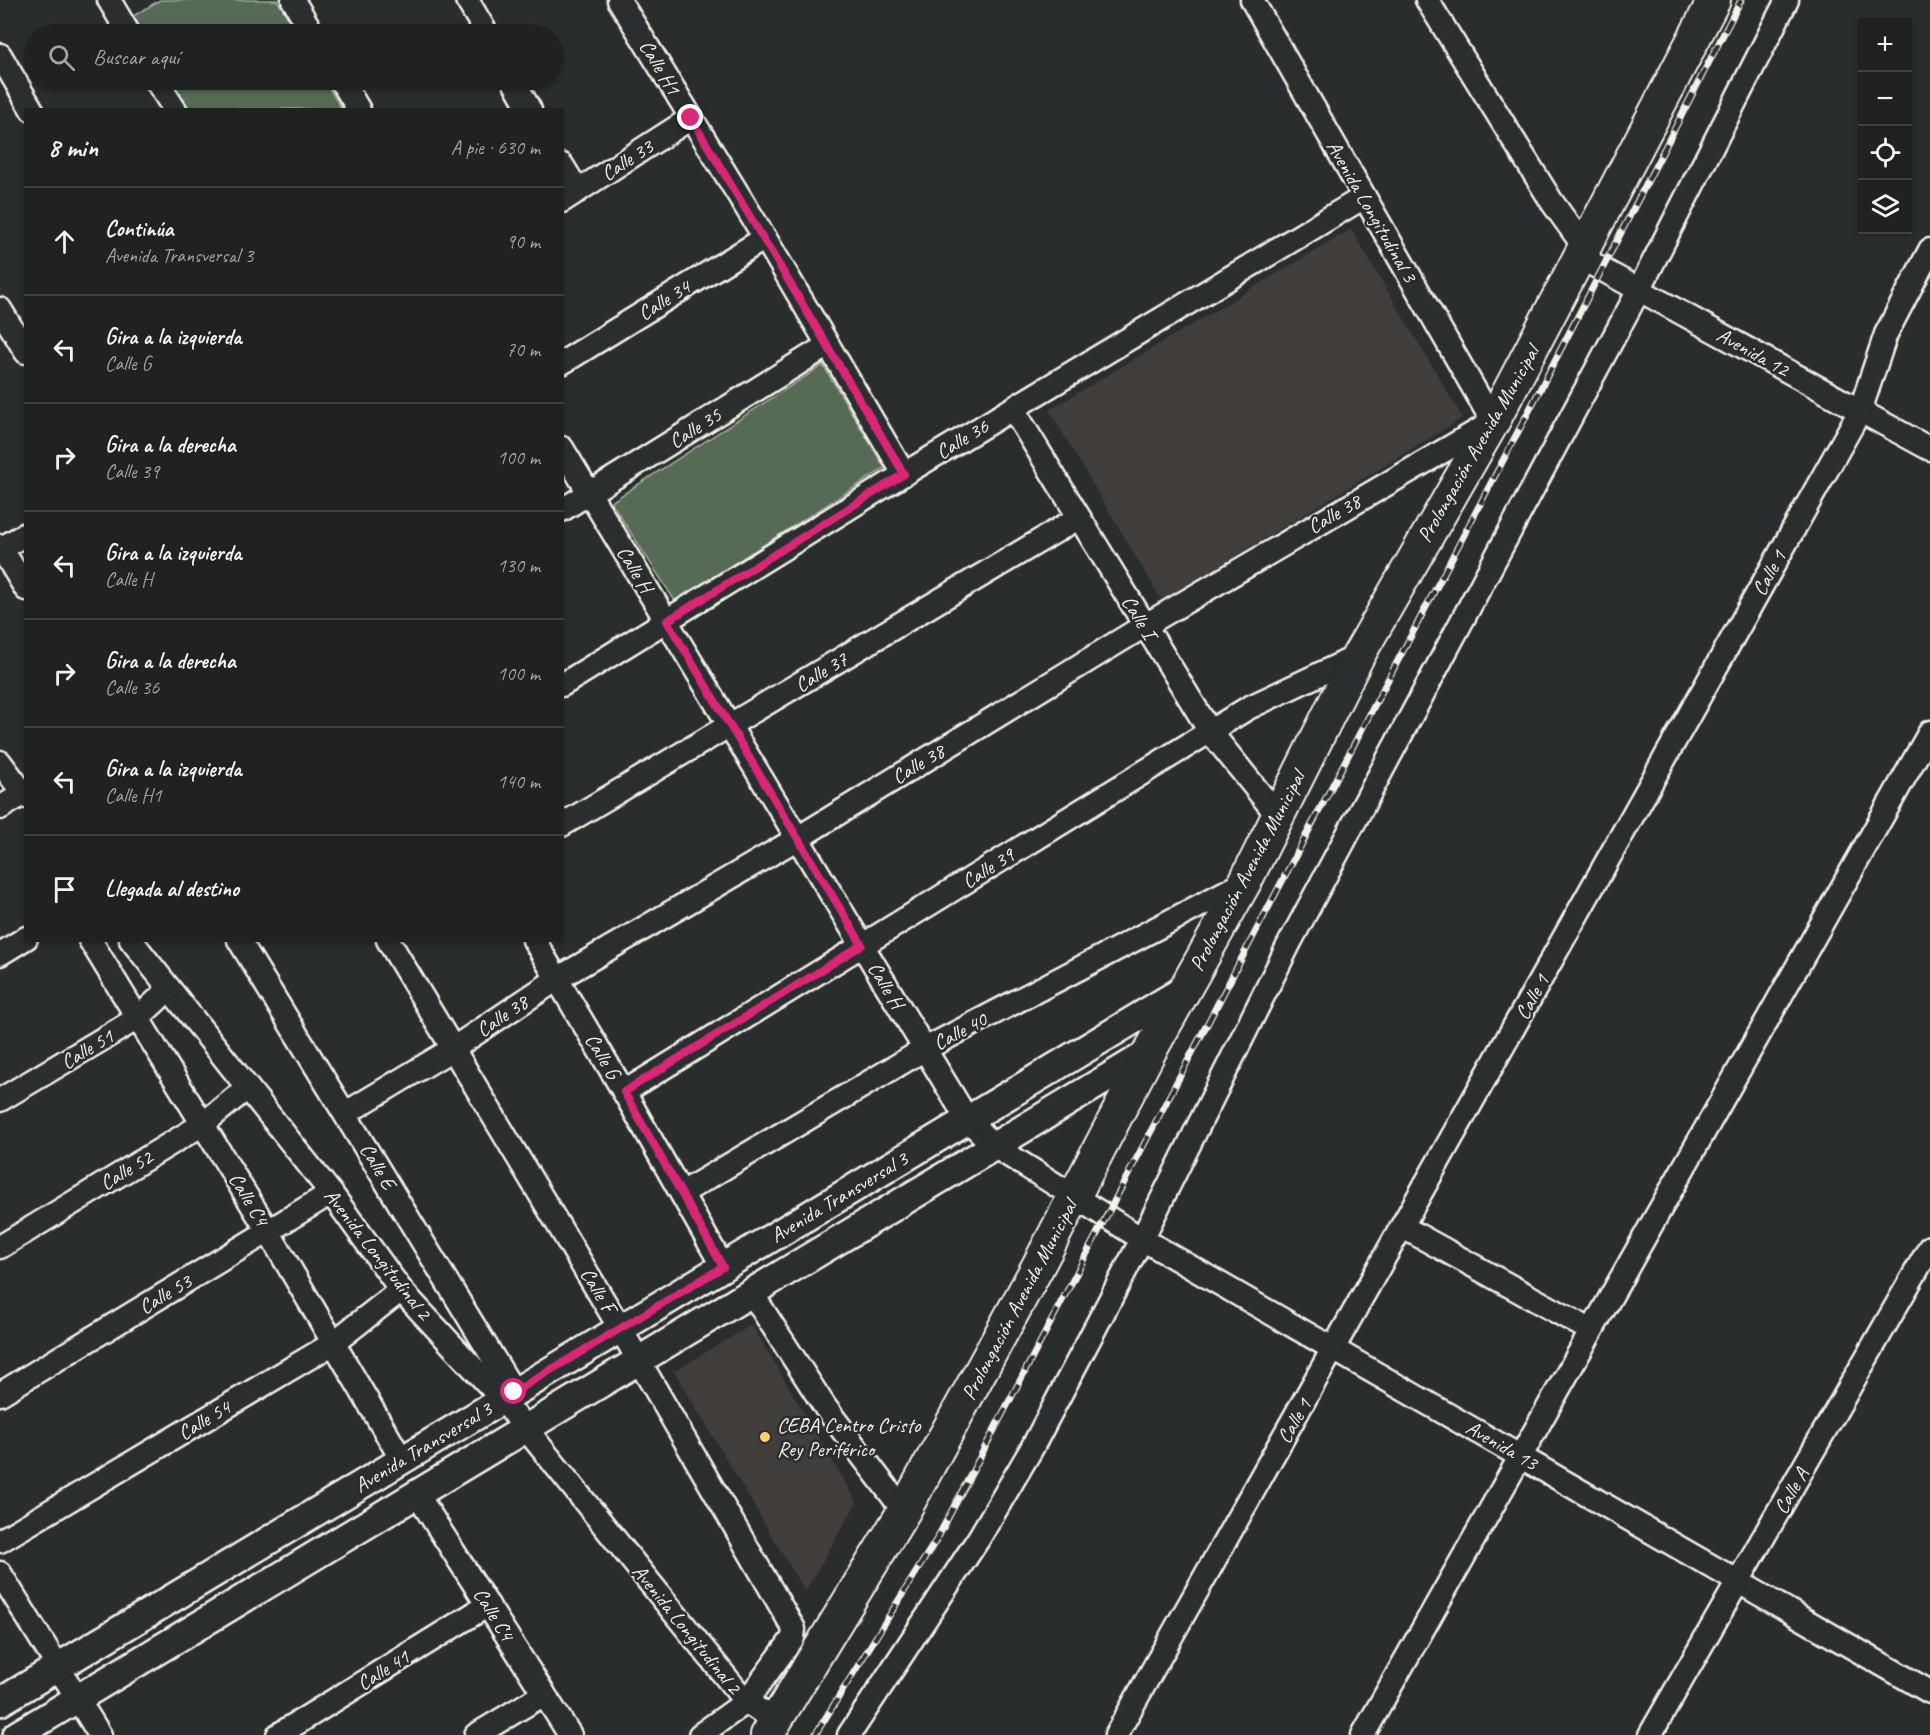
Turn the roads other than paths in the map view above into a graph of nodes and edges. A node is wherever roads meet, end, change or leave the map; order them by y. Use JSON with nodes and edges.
{"nodes":[{"id":1,"x":109,"y":0,"type":"edge"},
{"id":2,"x":293,"y":0,"type":"edge"},
{"id":3,"x":467,"y":0,"type":"edge"},
{"id":4,"x":619,"y":0,"type":"edge"},
{"id":5,"x":1252,"y":0,"type":"edge"},
{"id":6,"x":1427,"y":0,"type":"edge"},
{"id":7,"x":1714,"y":0,"type":"edge"},
{"id":8,"x":1787,"y":0,"type":"edge"},
{"id":9,"x":123,"y":24,"type":"edge"},
{"id":10,"x":307,"y":24,"type":"edge"},
{"id":11,"x":481,"y":24,"type":"edge"},
{"id":12,"x":0,"y":55,"type":"edge"},
{"id":13,"x":162,"y":90,"type":"edge"},
{"id":14,"x":346,"y":90,"type":"edge"},
{"id":15,"x":519,"y":90,"type":"edge"},
{"id":16,"x":31,"y":108,"type":"edge"},
{"id":17,"x":174,"y":108,"type":"edge"},
{"id":18,"x":358,"y":108,"type":"edge"},
{"id":19,"x":529,"y":108,"type":"edge"},
{"id":20,"x":691,"y":118,"type":"junction"},
{"id":21,"x":564,"y":173,"type":"edge"},
{"id":22,"x":570,"y":196,"type":"edge"},
{"id":23,"x":1364,"y":197,"type":"junction"},
{"id":24,"x":765,"y":238,"type":"junction"},
{"id":25,"x":1585,"y":248,"type":"junction"},
{"id":26,"x":1930,"y":250,"type":"edge"},
{"id":27,"x":1639,"y":290,"type":"junction"},
{"id":28,"x":0,"y":309,"type":"edge"},
{"id":29,"x":828,"y":345,"type":"junction"},
{"id":30,"x":24,"y":349,"type":"edge"},
{"id":31,"x":564,"y":362,"type":"edge"},
{"id":32,"x":1013,"y":409,"type":"junction"},
{"id":33,"x":1860,"y":411,"type":"junction"},
{"id":34,"x":1493,"y":422,"type":"junction"},
{"id":35,"x":1930,"y":449,"type":"edge"},
{"id":36,"x":564,"y":451,"type":"edge"},
{"id":37,"x":904,"y":474,"type":"junction"},
{"id":38,"x":590,"y":493,"type":"junction"},
{"id":39,"x":564,"y":509,"type":"edge"},
{"id":40,"x":1078,"y":518,"type":"junction"},
{"id":41,"x":24,"y":535,"type":"edge"},
{"id":42,"x":0,"y":548,"type":"edge"},
{"id":43,"x":24,"y":586,"type":"edge"},
{"id":44,"x":667,"y":621,"type":"junction"},
{"id":45,"x":1144,"y":626,"type":"junction"},
{"id":46,"x":1358,"y":656,"type":"junction"},
{"id":47,"x":564,"y":685,"type":"edge"},
{"id":48,"x":730,"y":726,"type":"junction"},
{"id":49,"x":1209,"y":730,"type":"junction"},
{"id":50,"x":1930,"y":732,"type":"edge"},
{"id":51,"x":0,"y":762,"type":"edge"},
{"id":52,"x":24,"y":796,"type":"edge"},
{"id":53,"x":0,"y":808,"type":"edge"},
{"id":54,"x":1278,"y":816,"type":"junction"},
{"id":55,"x":564,"y":824,"type":"edge"},
{"id":56,"x":798,"y":838,"type":"junction"},
{"id":57,"x":1245,"y":882,"type":"junction"},
{"id":58,"x":24,"y":939,"type":"edge"},
{"id":59,"x":91,"y":942,"type":"edge"},
{"id":60,"x":132,"y":942,"type":"edge"},
{"id":61,"x":240,"y":942,"type":"edge"},
{"id":62,"x":389,"y":942,"type":"edge"},
{"id":63,"x":535,"y":942,"type":"edge"},
{"id":64,"x":862,"y":945,"type":"junction"},
{"id":65,"x":0,"y":954,"type":"edge"},
{"id":66,"x":557,"y":979,"type":"junction"},
{"id":67,"x":1185,"y":988,"type":"junction"},
{"id":68,"x":168,"y":990,"type":"junction"},
{"id":69,"x":138,"y":1018,"type":"junction"},
{"id":70,"x":454,"y":1048,"type":"junction"},
{"id":71,"x":925,"y":1049,"type":"junction"},
{"id":72,"x":1149,"y":1053,"type":"junction"},
{"id":73,"x":247,"y":1088,"type":"junction"},
{"id":74,"x":624,"y":1092,"type":"junction"},
{"id":75,"x":0,"y":1100,"type":"edge"},
{"id":76,"x":346,"y":1113,"type":"junction"},
{"id":77,"x":967,"y":1119,"type":"junction"},
{"id":78,"x":203,"y":1124,"type":"junction"},
{"id":79,"x":994,"y":1146,"type":"junction"},
{"id":80,"x":331,"y":1193,"type":"junction"},
{"id":81,"x":682,"y":1193,"type":"junction"},
{"id":82,"x":1075,"y":1197,"type":"junction"},
{"id":83,"x":1403,"y":1227,"type":"junction"},
{"id":84,"x":268,"y":1231,"type":"junction"},
{"id":85,"x":1142,"y":1239,"type":"junction"},
{"id":86,"x":0,"y":1247,"type":"edge"},
{"id":87,"x":1930,"y":1247,"type":"edge"},
{"id":88,"x":723,"y":1267,"type":"junction"},
{"id":89,"x":401,"y":1290,"type":"junction"},
{"id":90,"x":752,"y":1292,"type":"junction"},
{"id":91,"x":620,"y":1328,"type":"junction"},
{"id":92,"x":1590,"y":1330,"type":"junction"},
{"id":93,"x":332,"y":1344,"type":"junction"},
{"id":94,"x":1334,"y":1349,"type":"junction"},
{"id":95,"x":639,"y":1360,"type":"junction"},
{"id":96,"x":0,"y":1394,"type":"edge"},
{"id":97,"x":508,"y":1396,"type":"junction"},
{"id":98,"x":524,"y":1430,"type":"junction"},
{"id":99,"x":1520,"y":1455,"type":"junction"},
{"id":100,"x":402,"y":1460,"type":"junction"},
{"id":101,"x":417,"y":1494,"type":"junction"},
{"id":102,"x":904,"y":1511,"type":"junction"},
{"id":103,"x":0,"y":1541,"type":"edge"},
{"id":104,"x":0,"y":1573,"type":"edge"},
{"id":105,"x":1739,"y":1582,"type":"junction"},
{"id":106,"x":488,"y":1605,"type":"junction"},
{"id":107,"x":60,"y":1666,"type":"junction"},
{"id":108,"x":1930,"y":1692,"type":"edge"},
{"id":109,"x":544,"y":1694,"type":"junction"},
{"id":110,"x":78,"y":1698,"type":"junction"},
{"id":111,"x":0,"y":1702,"type":"edge"},
{"id":112,"x":747,"y":1702,"type":"junction"},
{"id":113,"x":772,"y":1728,"type":"edge"},
{"id":114,"x":17,"y":1735,"type":"edge"},
{"id":115,"x":100,"y":1735,"type":"edge"},
{"id":116,"x":278,"y":1735,"type":"edge"},
{"id":117,"x":476,"y":1735,"type":"edge"},
{"id":118,"x":570,"y":1735,"type":"edge"},
{"id":119,"x":700,"y":1735,"type":"edge"},
{"id":120,"x":849,"y":1735,"type":"edge"},
{"id":121,"x":1116,"y":1735,"type":"edge"},
{"id":122,"x":1363,"y":1735,"type":"edge"},
{"id":123,"x":1650,"y":1735,"type":"edge"}],
"edges":[{"from":1,"to":9,"type":"street"},
{"from":2,"to":10,"type":"street"},
{"from":3,"to":11,"type":"street"},
{"from":4,"to":20,"type":"street","name":"Calle H1"},
{"from":5,"to":23,"type":"street","name":"Avenida Longitudinal 3"},
{"from":6,"to":25,"type":"street","name":"Avenida 12"},
{"from":7,"to":25,"type":"main road","name":"Prolongación Avenida Municipal"},
{"from":8,"to":27,"type":"street"},
{"from":12,"to":16,"type":"street"},
{"from":13,"to":17,"type":"street"},
{"from":14,"to":18,"type":"street"},
{"from":15,"to":19,"type":"street"},
{"from":20,"to":22,"type":"street","name":"Calle 33"},
{"from":20,"to":24,"type":"street","name":"Calle H1"},
{"from":21,"to":22,"type":"street"},
{"from":23,"to":32,"type":"street","name":"Calle 36"},
{"from":23,"to":34,"type":"street","name":"Avenida Longitudinal 3"},
{"from":24,"to":29,"type":"street","name":"Calle H1"},
{"from":24,"to":31,"type":"street","name":"Calle 34"},
{"from":25,"to":27,"type":"street","name":"Avenida 12"},
{"from":25,"to":34,"type":"main road","name":"Prolongación Avenida Municipal"},
{"from":26,"to":33,"type":"street","name":"Calle 1"},
{"from":27,"to":33,"type":"street","name":"Avenida 12"},
{"from":27,"to":85,"type":"street"},
{"from":28,"to":30,"type":"street"},
{"from":29,"to":37,"type":"street","name":"Calle H1"},
{"from":29,"to":38,"type":"street","name":"Calle 35"},
{"from":32,"to":37,"type":"street","name":"Calle 36"},
{"from":32,"to":40,"type":"street","name":"Calle I"},
{"from":33,"to":35,"type":"street","name":"Avenida 12"},
{"from":33,"to":83,"type":"street","name":"Calle 1"},
{"from":34,"to":45,"type":"street","name":"Calle 38"},
{"from":34,"to":46,"type":"main road","name":"Prolongación Avenida Municipal"},
{"from":36,"to":38,"type":"street","name":"Calle H"},
{"from":37,"to":44,"type":"street","name":"Calle 36"},
{"from":38,"to":39,"type":"street","name":"Calle 35"},
{"from":38,"to":44,"type":"street","name":"Calle H"},
{"from":40,"to":45,"type":"street","name":"Calle I"},
{"from":40,"to":48,"type":"street","name":"Calle 37"},
{"from":41,"to":42,"type":"street"},
{"from":42,"to":43,"type":"street"},
{"from":44,"to":47,"type":"street","name":"Calle 36"},
{"from":44,"to":48,"type":"street","name":"Calle H"},
{"from":45,"to":49,"type":"street","name":"Calle I"},
{"from":45,"to":56,"type":"street","name":"Calle 38"},
{"from":46,"to":49,"type":"street","name":"Calle 39"},
{"from":46,"to":54,"type":"main road","name":"Prolongación Avenida Municipal"},
{"from":48,"to":55,"type":"street","name":"Calle 37"},
{"from":48,"to":56,"type":"street","name":"Calle H"},
{"from":49,"to":54,"type":"street","name":"Calle I"},
{"from":49,"to":64,"type":"street","name":"Calle 39"},
{"from":50,"to":92,"type":"street"},
{"from":51,"to":52,"type":"street"},
{"from":52,"to":53,"type":"street"},
{"from":54,"to":57,"type":"main road","name":"Prolongación Avenida Municipal"},
{"from":56,"to":64,"type":"street","name":"Calle H"},
{"from":56,"to":66,"type":"street","name":"Calle 38"},
{"from":57,"to":67,"type":"main road","name":"Prolongación Avenida Municipal"},
{"from":57,"to":71,"type":"street","name":"Calle 40"},
{"from":58,"to":65,"type":"street"},
{"from":59,"to":69,"type":"street","name":"Calle C4"},
{"from":60,"to":68,"type":"street","name":"Avenida Longitudinal 2"},
{"from":61,"to":76,"type":"street","name":"Calle E"},
{"from":62,"to":70,"type":"street","name":"Calle F"},
{"from":63,"to":66,"type":"street","name":"Calle G"},
{"from":64,"to":71,"type":"street","name":"Calle H"},
{"from":64,"to":74,"type":"street","name":"Calle 39"},
{"from":66,"to":70,"type":"street","name":"Calle 38"},
{"from":66,"to":74,"type":"street","name":"Calle G"},
{"from":67,"to":72,"type":"main road","name":"Prolongación Avenida Municipal"},
{"from":67,"to":77,"type":"street","name":"Avenida Transversal 3"},
{"from":68,"to":69,"type":"street","name":"Calle 51"},
{"from":68,"to":73,"type":"street","name":"Avenida Longitudinal 2"},
{"from":69,"to":75,"type":"street","name":"Calle 51"},
{"from":69,"to":78,"type":"street","name":"Calle C4"},
{"from":70,"to":76,"type":"street","name":"Calle 38"},
{"from":70,"to":91,"type":"street","name":"Calle F"},
{"from":71,"to":77,"type":"street","name":"Calle H"},
{"from":71,"to":81,"type":"street","name":"Calle 40"},
{"from":72,"to":79,"type":"street","name":"Avenida Transversal 3"},
{"from":72,"to":82,"type":"main road","name":"Prolongación Avenida Municipal"},
{"from":73,"to":78,"type":"street","name":"Calle 52"},
{"from":73,"to":80,"type":"street","name":"Avenida Longitudinal 2"},
{"from":74,"to":81,"type":"street","name":"Calle G"},
{"from":76,"to":97,"type":"street","name":"Calle E"},
{"from":77,"to":79,"type":"street","name":"Calle H"},
{"from":77,"to":88,"type":"street","name":"Avenida Transversal 3"},
{"from":78,"to":84,"type":"street","name":"Calle C4"},
{"from":78,"to":86,"type":"street","name":"Calle 52"},
{"from":79,"to":82,"type":"street","name":"Calle H"},
{"from":79,"to":90,"type":"street","name":"Avenida Transversal 3"},
{"from":80,"to":84,"type":"street","name":"Calle 53"},
{"from":80,"to":89,"type":"street","name":"Avenida Longitudinal 2"},
{"from":81,"to":88,"type":"street","name":"Calle G"},
{"from":82,"to":85,"type":"street","name":"Avenida 13"},
{"from":82,"to":102,"type":"main road","name":"Prolongación Avenida Municipal"},
{"from":83,"to":92,"type":"street"},
{"from":83,"to":94,"type":"street","name":"Calle 1"},
{"from":84,"to":93,"type":"street","name":"Calle C4"},
{"from":84,"to":96,"type":"street","name":"Calle 53"},
{"from":85,"to":94,"type":"street","name":"Avenida 13"},
{"from":85,"to":120,"type":"street"},
{"from":87,"to":105,"type":"street","name":"Calle A"},
{"from":88,"to":91,"type":"street","name":"Avenida Transversal 3"},
{"from":89,"to":93,"type":"street","name":"Calle 54"},
{"from":89,"to":97,"type":"street","name":"Avenida Longitudinal 2"},
{"from":90,"to":95,"type":"street","name":"Avenida Transversal 3"},
{"from":90,"to":102,"type":"street"},
{"from":91,"to":95,"type":"street","name":"Calle F"},
{"from":91,"to":97,"type":"street","name":"Avenida Transversal 3"},
{"from":92,"to":99,"type":"street"},
{"from":93,"to":100,"type":"street","name":"Calle C4"},
{"from":93,"to":103,"type":"street","name":"Calle 54"},
{"from":94,"to":99,"type":"street","name":"Avenida 13"},
{"from":94,"to":121,"type":"street","name":"Calle 1"},
{"from":95,"to":98,"type":"street","name":"Avenida Transversal 3"},
{"from":95,"to":112,"type":"street","name":"Calle F"},
{"from":97,"to":98,"type":"street","name":"Avenida Longitudinal 2"},
{"from":97,"to":100,"type":"street","name":"Avenida Transversal 3"},
{"from":98,"to":101,"type":"street","name":"Avenida Transversal 3"},
{"from":98,"to":112,"type":"street","name":"Avenida Longitudinal 2"},
{"from":99,"to":105,"type":"street","name":"Avenida 13"},
{"from":99,"to":122,"type":"street"},
{"from":100,"to":107,"type":"street","name":"Avenida Transversal 3"},
{"from":101,"to":106,"type":"street","name":"Calle C4"},
{"from":101,"to":110,"type":"street","name":"Avenida Transversal 3"},
{"from":102,"to":113,"type":"main road","name":"Prolongación Avenida Municipal"},
{"from":104,"to":107,"type":"street"},
{"from":105,"to":108,"type":"street","name":"Avenida 13"},
{"from":105,"to":123,"type":"street","name":"Calle A"},
{"from":106,"to":109,"type":"street","name":"Calle C4"},
{"from":106,"to":116,"type":"street","name":"Calle 41"},
{"from":107,"to":110,"type":"street"},
{"from":107,"to":111,"type":"street","name":"Avenida Transversal 3"},
{"from":109,"to":117,"type":"street"},
{"from":109,"to":118,"type":"street","name":"Calle C4"},
{"from":110,"to":114,"type":"street","name":"Avenida Transversal 3"},
{"from":110,"to":115,"type":"street"},
{"from":112,"to":113,"type":"street","name":"Avenida Longitudinal 2"},
{"from":112,"to":119,"type":"street"}]}
